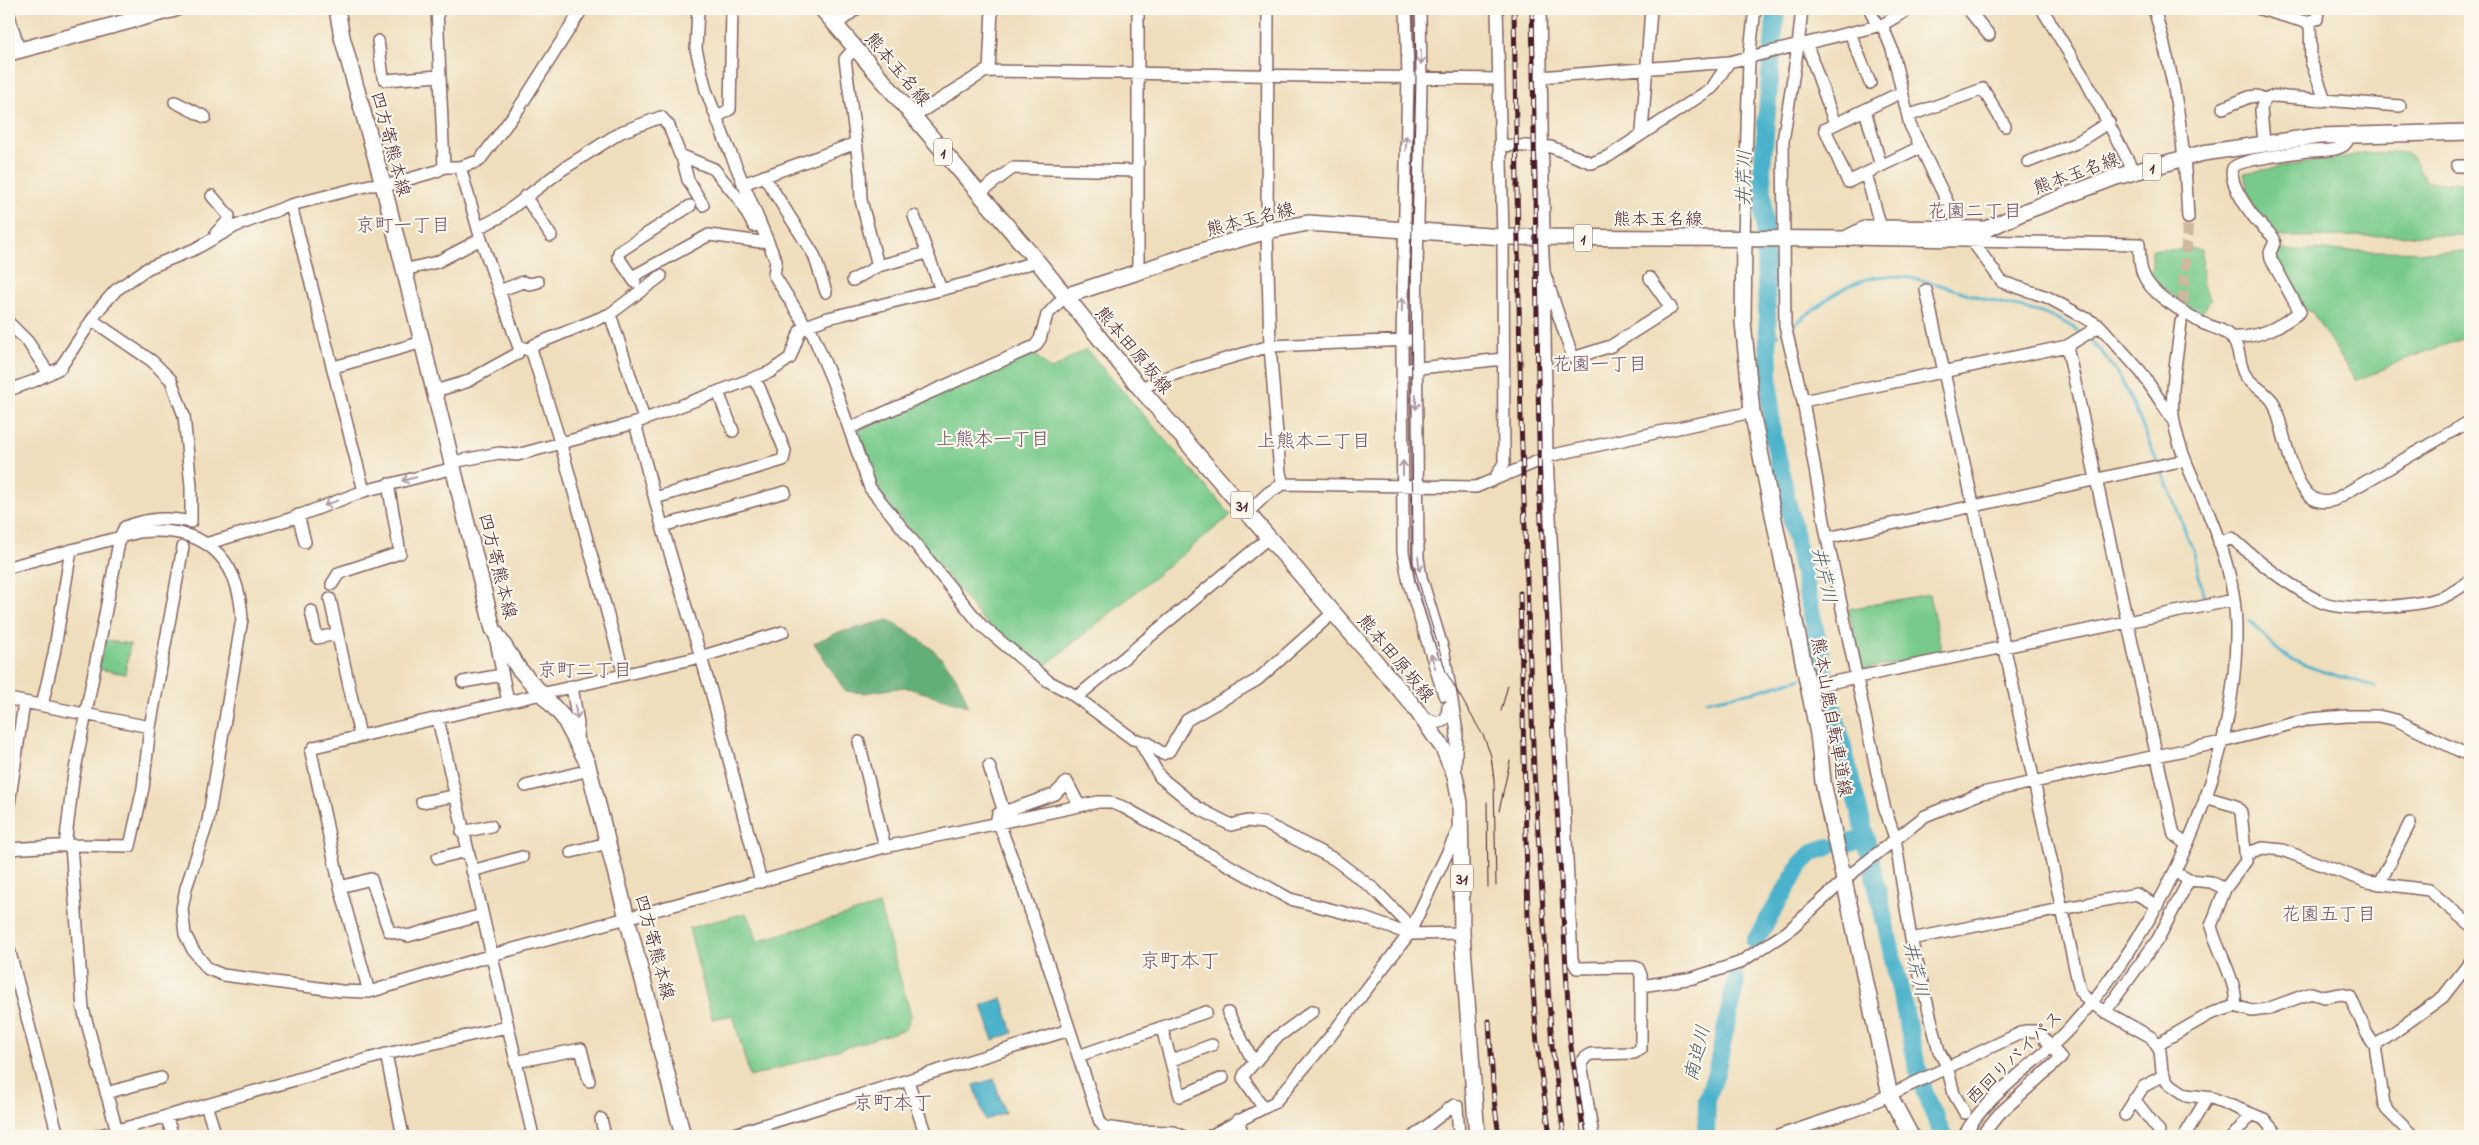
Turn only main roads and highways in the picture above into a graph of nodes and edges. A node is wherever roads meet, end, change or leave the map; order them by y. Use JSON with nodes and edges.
{"nodes":[{"id":1,"x":175,"y":9,"type":"edge"},
{"id":2,"x":338,"y":9,"type":"edge"},
{"id":3,"x":822,"y":9,"type":"edge"},
{"id":4,"x":14,"y":52,"type":"edge"},
{"id":5,"x":2470,"y":130,"type":"edge"},
{"id":6,"x":1747,"y":239,"type":"junction"},
{"id":7,"x":1065,"y":296,"type":"junction"},
{"id":8,"x":683,"y":1136,"type":"edge"},
{"id":9,"x":1477,"y":1136,"type":"edge"},
{"id":10,"x":1911,"y":1136,"type":"edge"}],
"edges":[{"from":1,"to":4,"type":"main road"},
{"from":2,"to":8,"type":"main road","name":"四方寄熊本線"},
{"from":3,"to":7,"type":"main road","name":"熊本玉名線","number":"1"},
{"from":5,"to":6,"type":"main road","name":"熊本玉名線","number":"1"},
{"from":6,"to":7,"type":"main road","name":"熊本玉名線","number":"1"},
{"from":6,"to":10,"type":"main road","name":"熊本山鹿自転車道線"},
{"from":7,"to":9,"type":"main road","name":"熊本田原坂線","number":"31"}]}
